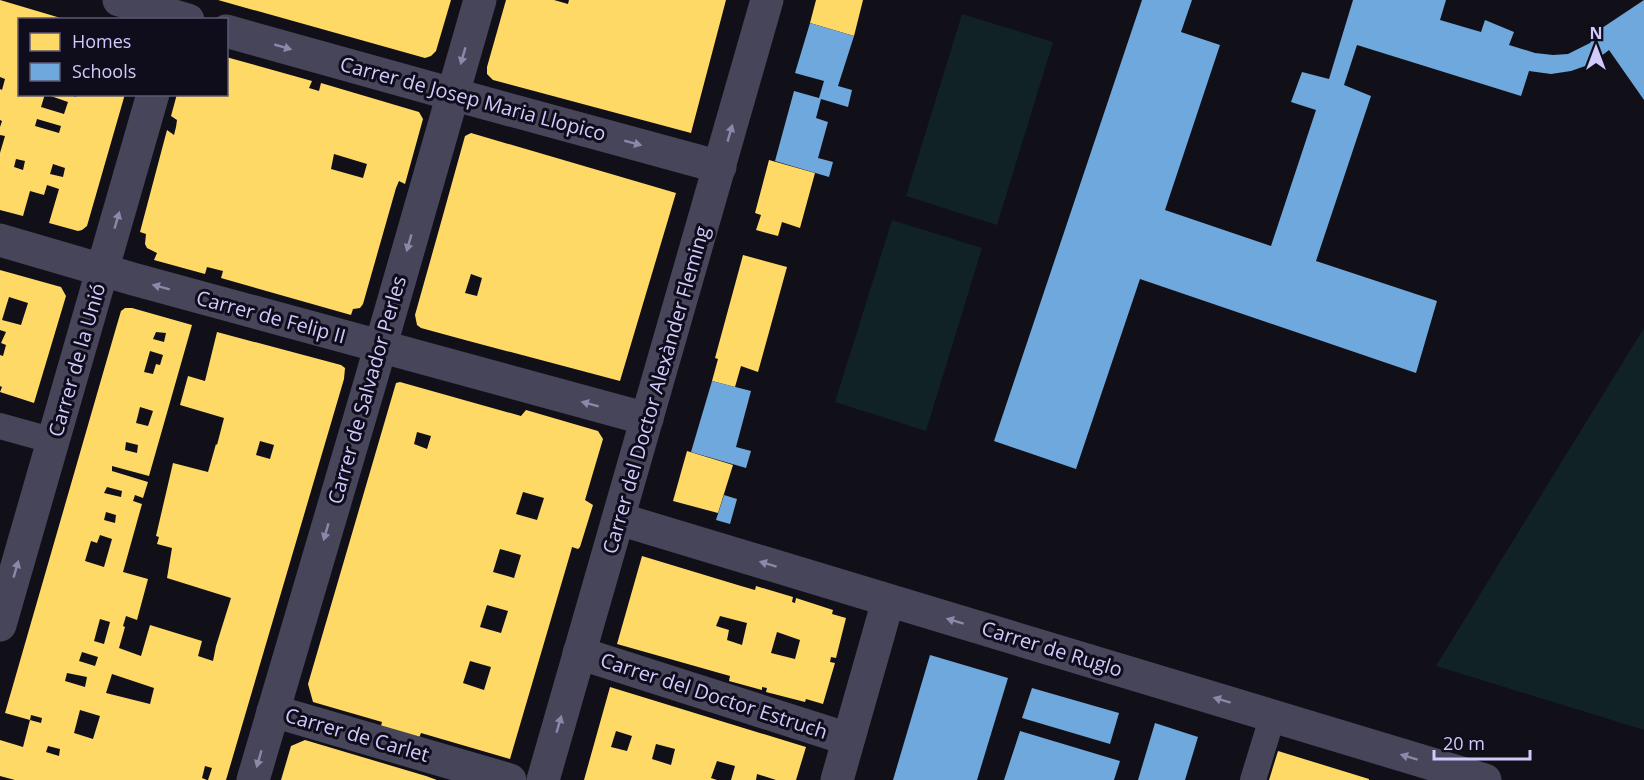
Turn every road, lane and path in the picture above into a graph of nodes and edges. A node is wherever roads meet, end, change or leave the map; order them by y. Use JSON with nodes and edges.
{"nodes":[{"id":1,"x":119,"y":0,"type":"edge"},
{"id":2,"x":480,"y":0,"type":"edge"},
{"id":3,"x":767,"y":0,"type":"edge"},
{"id":4,"x":180,"y":14,"type":"edge"},
{"id":5,"x":228,"y":32,"type":"edge"},
{"id":6,"x":452,"y":94,"type":"junction"},
{"id":7,"x":152,"y":96,"type":"edge"},
{"id":8,"x":720,"y":167,"type":"junction"},
{"id":9,"x":0,"y":240,"type":"edge"},
{"id":10,"x":103,"y":270,"type":"junction"},
{"id":11,"x":380,"y":347,"type":"junction"},
{"id":12,"x":646,"y":419,"type":"junction"},
{"id":13,"x":0,"y":426,"type":"edge"},
{"id":14,"x":54,"y":441,"type":"junction"},
{"id":15,"x":619,"y":519,"type":"junction"},
{"id":16,"x":888,"y":600,"type":"junction"},
{"id":17,"x":1,"y":621,"type":"edge"},
{"id":18,"x":579,"y":653,"type":"junction"},
{"id":19,"x":273,"y":711,"type":"junction"},
{"id":20,"x":1273,"y":715,"type":"junction"},
{"id":21,"x":848,"y":739,"type":"junction"},
{"id":22,"x":253,"y":780,"type":"edge"},
{"id":23,"x":510,"y":780,"type":"edge"},
{"id":24,"x":543,"y":780,"type":"edge"},
{"id":25,"x":837,"y":780,"type":"edge"},
{"id":26,"x":1253,"y":780,"type":"edge"},
{"id":27,"x":1485,"y":780,"type":"edge"}],
"edges":[{"from":1,"to":4,"type":"street"},
{"from":2,"to":6,"type":"street","name":"Carrer de Salvador Perles","one_way":true},
{"from":8,"to":3,"type":"street","name":"Carrer del Doctor Alexànder Fleming","one_way":true},
{"from":5,"to":6,"type":"street","name":"Carrer de Josep Maria Llopico","one_way":true},
{"from":6,"to":8,"type":"street","name":"Carrer de Josep Maria Llopico","one_way":true},
{"from":6,"to":11,"type":"street","name":"Carrer de Salvador Perles","one_way":true},
{"from":10,"to":7,"type":"street","name":"Carrer de la Unió","one_way":true},
{"from":8,"to":12,"type":"street","name":"Carrer del Doctor Alexànder Fleming"},
{"from":9,"to":10,"type":"street","name":"Carrer de Felip II"},
{"from":11,"to":10,"type":"street","name":"Carrer de Felip II","one_way":true},
{"from":10,"to":14,"type":"street","name":"Carrer de la Unió"},
{"from":12,"to":11,"type":"street","name":"Carrer de Felip II","one_way":true},
{"from":11,"to":19,"type":"street","name":"Carrer de Salvador Perles","one_way":true},
{"from":12,"to":15,"type":"street","name":"Carrer del Doctor Alexànder Fleming"},
{"from":13,"to":14,"type":"street"},
{"from":17,"to":14,"type":"street","name":"Carrer de la Unió","one_way":true},
{"from":16,"to":15,"type":"street","name":"Carrer de Ruglo","one_way":true},
{"from":15,"to":18,"type":"street","name":"Carrer del Doctor Alexànder Fleming"},
{"from":20,"to":16,"type":"street","name":"Carrer de Ruglo","one_way":true},
{"from":16,"to":21,"type":"street"},
{"from":18,"to":21,"type":"street","name":"Carrer del Doctor Estruch"},
{"from":24,"to":18,"type":"street","name":"Carrer del Doctor Alexànder Fleming","one_way":true},
{"from":19,"to":22,"type":"street","name":"Carrer de Salvador Perles","one_way":true},
{"from":19,"to":23,"type":"street","name":"Carrer de Carlet"},
{"from":20,"to":26,"type":"street"},
{"from":27,"to":20,"type":"street","name":"Carrer de Ruglo","one_way":true},
{"from":21,"to":25,"type":"street"}]}
